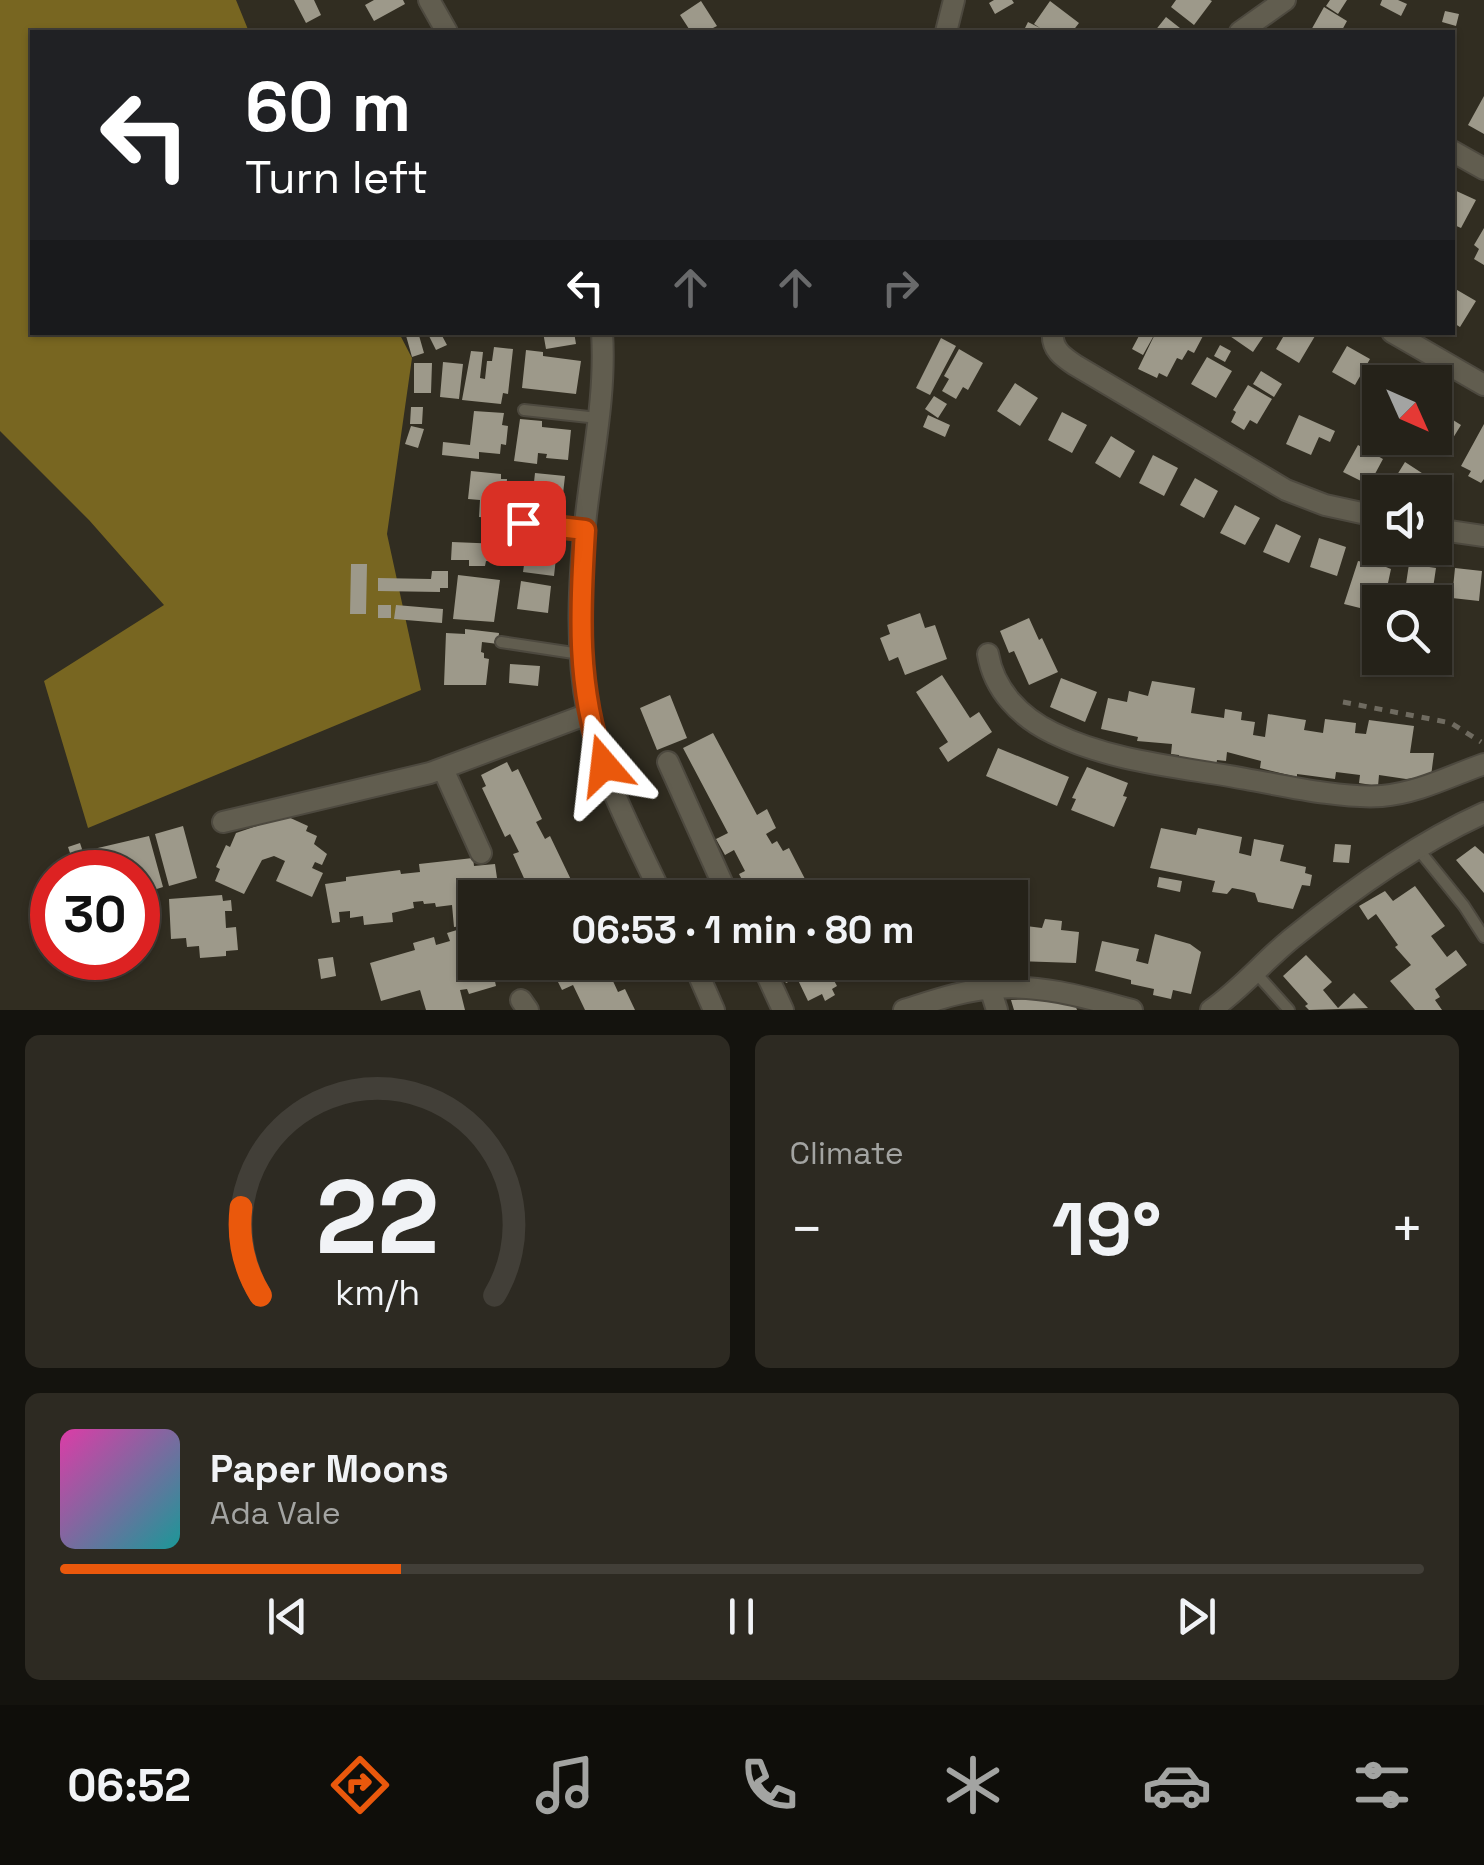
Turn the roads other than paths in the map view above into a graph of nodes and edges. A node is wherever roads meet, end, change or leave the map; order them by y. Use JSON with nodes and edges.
{"nodes":[{"id":1,"x":429,"y":0,"type":"edge"},
{"id":2,"x":954,"y":0,"type":"edge"},
{"id":3,"x":1285,"y":0,"type":"edge"},
{"id":4,"x":446,"y":30,"type":"edge"},
{"id":5,"x":946,"y":30,"type":"edge"},
{"id":6,"x":1248,"y":30,"type":"edge"},
{"id":7,"x":1455,"y":153,"type":"edge"},
{"id":8,"x":1484,"y":169,"type":"edge"},
{"id":9,"x":602,"y":335,"type":"edge"},
{"id":10,"x":1397,"y":335,"type":"edge"},
{"id":11,"x":1052,"y":336,"type":"edge"},
{"id":12,"x":1484,"y":385,"type":"edge"},
{"id":13,"x":524,"y":410,"type":"dead end"},
{"id":14,"x":599,"y":418,"type":"junction"},
{"id":15,"x":1362,"y":513,"type":"edge"},
{"id":16,"x":523,"y":523,"type":"dead end"},
{"id":17,"x":585,"y":530,"type":"junction"},
{"id":18,"x":1452,"y":531,"type":"edge"},
{"id":19,"x":1484,"y":536,"type":"edge"},
{"id":20,"x":502,"y":642,"type":"dead end"},
{"id":21,"x":581,"y":654,"type":"junction"},
{"id":22,"x":988,"y":654,"type":"dead end"},
{"id":23,"x":588,"y":714,"type":"junction"},
{"id":24,"x":668,"y":762,"type":"dead end"},
{"id":25,"x":1484,"y":764,"type":"edge"},
{"id":26,"x":443,"y":769,"type":"junction"},
{"id":27,"x":1484,"y":813,"type":"edge"},
{"id":28,"x":223,"y":822,"type":"dead end"},
{"id":29,"x":1418,"y":849,"type":"junction"},
{"id":30,"x":480,"y":853,"type":"dead end"},
{"id":31,"x":655,"y":880,"type":"edge"},
{"id":32,"x":721,"y":880,"type":"edge"},
{"id":33,"x":1484,"y":937,"type":"edge"},
{"id":34,"x":1256,"y":973,"type":"junction"},
{"id":35,"x":700,"y":980,"type":"edge"},
{"id":36,"x":768,"y":980,"type":"edge"},
{"id":37,"x":990,"y":988,"type":"junction"},
{"id":38,"x":1103,"y":1006,"type":"edge"},
{"id":39,"x":714,"y":1010,"type":"edge"},
{"id":40,"x":782,"y":1010,"type":"edge"},
{"id":41,"x":904,"y":1010,"type":"edge"},
{"id":42,"x":996,"y":1010,"type":"edge"},
{"id":43,"x":1132,"y":1010,"type":"edge"},
{"id":44,"x":1211,"y":1010,"type":"edge"},
{"id":45,"x":1289,"y":1010,"type":"edge"}],
"edges":[{"from":1,"to":4,"type":"street"},
{"from":2,"to":5,"type":"street"},
{"from":3,"to":6,"type":"street"},
{"from":7,"to":8,"type":"street"},
{"from":9,"to":14,"type":"street"},
{"from":10,"to":12,"type":"street"},
{"from":11,"to":15,"type":"street"},
{"from":13,"to":14,"type":"lane"},
{"from":14,"to":17,"type":"street"},
{"from":16,"to":17,"type":"lane"},
{"from":17,"to":21,"type":"street"},
{"from":18,"to":19,"type":"street"},
{"from":20,"to":21,"type":"lane"},
{"from":21,"to":23,"type":"street"},
{"from":22,"to":25,"type":"street"},
{"from":23,"to":26,"type":"street"},
{"from":23,"to":31,"type":"street"},
{"from":24,"to":32,"type":"street"},
{"from":26,"to":28,"type":"street"},
{"from":26,"to":30,"type":"street"},
{"from":27,"to":29,"type":"street"},
{"from":29,"to":33,"type":"lane"},
{"from":29,"to":34,"type":"street"},
{"from":34,"to":44,"type":"street"},
{"from":34,"to":45,"type":"lane"},
{"from":35,"to":39,"type":"street"},
{"from":36,"to":40,"type":"street"},
{"from":37,"to":38,"type":"street"},
{"from":37,"to":41,"type":"street"},
{"from":37,"to":42,"type":"street"},
{"from":38,"to":43,"type":"street"}]}
